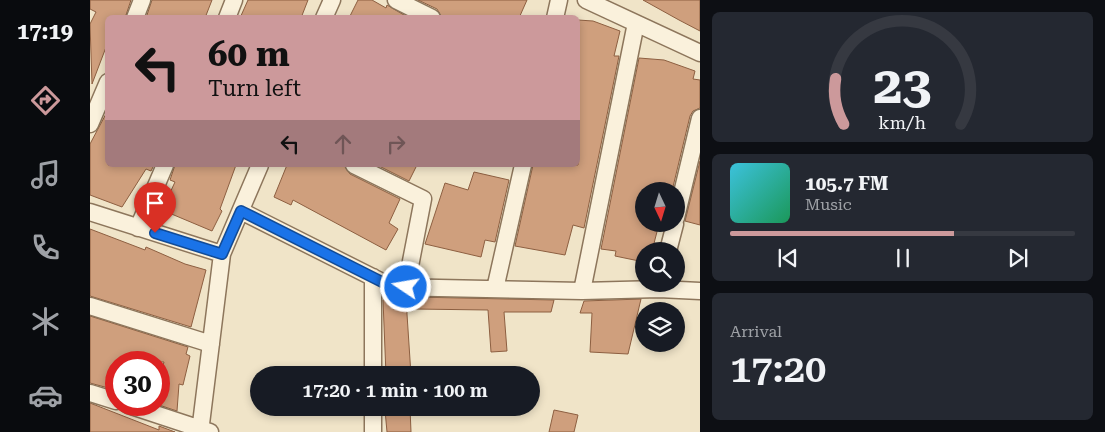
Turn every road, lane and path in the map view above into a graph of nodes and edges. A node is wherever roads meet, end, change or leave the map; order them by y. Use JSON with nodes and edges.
{"nodes":[{"id":1,"x":142,"y":0,"type":"edge"},
{"id":2,"x":234,"y":0,"type":"edge"},
{"id":3,"x":332,"y":0,"type":"edge"},
{"id":4,"x":396,"y":0,"type":"edge"},
{"id":5,"x":559,"y":0,"type":"edge"},
{"id":6,"x":586,"y":0,"type":"edge"},
{"id":7,"x":136,"y":15,"type":"edge"},
{"id":8,"x":228,"y":15,"type":"edge"},
{"id":9,"x":325,"y":15,"type":"edge"},
{"id":10,"x":426,"y":15,"type":"edge"},
{"id":11,"x":556,"y":15,"type":"edge"},
{"id":12,"x":636,"y":23,"type":"junction"},
{"id":13,"x":700,"y":53,"type":"edge"},
{"id":14,"x":105,"y":89,"type":"edge"},
{"id":15,"x":700,"y":118,"type":"edge"},
{"id":16,"x":90,"y":124,"type":"edge"},
{"id":17,"x":164,"y":167,"type":"edge"},
{"id":18,"x":259,"y":167,"type":"edge"},
{"id":19,"x":358,"y":167,"type":"edge"},
{"id":20,"x":523,"y":167,"type":"edge"},
{"id":21,"x":685,"y":182,"type":"edge"},
{"id":22,"x":241,"y":211,"type":"junction"},
{"id":23,"x":90,"y":212,"type":"edge"},
{"id":24,"x":138,"y":228,"type":"junction"},
{"id":25,"x":222,"y":254,"type":"junction"},
{"id":26,"x":373,"y":277,"type":"junction"},
{"id":27,"x":406,"y":287,"type":"junction"},
{"id":28,"x":635,"y":288,"type":"edge"},
{"id":29,"x":495,"y":289,"type":"junction"},
{"id":30,"x":685,"y":289,"type":"edge"},
{"id":31,"x":582,"y":291,"type":"junction"},
{"id":32,"x":700,"y":291,"type":"edge"},
{"id":33,"x":90,"y":306,"type":"edge"},
{"id":34,"x":211,"y":344,"type":"junction"},
{"id":35,"x":373,"y":366,"type":"edge"},
{"id":36,"x":90,"y":393,"type":"edge"},
{"id":37,"x":105,"y":398,"type":"edge"},
{"id":38,"x":160,"y":416,"type":"edge"},
{"id":39,"x":373,"y":416,"type":"edge"},
{"id":40,"x":204,"y":431,"type":"edge"},
{"id":41,"x":373,"y":432,"type":"edge"}],
"edges":[{"from":1,"to":7,"type":"street"},
{"from":2,"to":8,"type":"street"},
{"from":3,"to":9,"type":"street"},
{"from":4,"to":10,"type":"street"},
{"from":5,"to":11,"type":"street"},
{"from":6,"to":12,"type":"street"},
{"from":12,"to":13,"type":"street"},
{"from":12,"to":31,"type":"street"},
{"from":14,"to":16,"type":"street"},
{"from":15,"to":21,"type":"street"},
{"from":17,"to":24,"type":"street"},
{"from":18,"to":22,"type":"street"},
{"from":19,"to":27,"type":"street"},
{"from":20,"to":29,"type":"street"},
{"from":22,"to":25,"type":"street"},
{"from":22,"to":26,"type":"street"},
{"from":23,"to":24,"type":"street"},
{"from":24,"to":25,"type":"street"},
{"from":25,"to":34,"type":"street"},
{"from":26,"to":27,"type":"street"},
{"from":26,"to":35,"type":"street"},
{"from":27,"to":29,"type":"street"},
{"from":28,"to":31,"type":"street"},
{"from":29,"to":31,"type":"street"},
{"from":30,"to":32,"type":"street"},
{"from":33,"to":34,"type":"street"},
{"from":34,"to":40,"type":"street"},
{"from":36,"to":37,"type":"street"},
{"from":38,"to":40,"type":"street"},
{"from":39,"to":41,"type":"street"}]}
